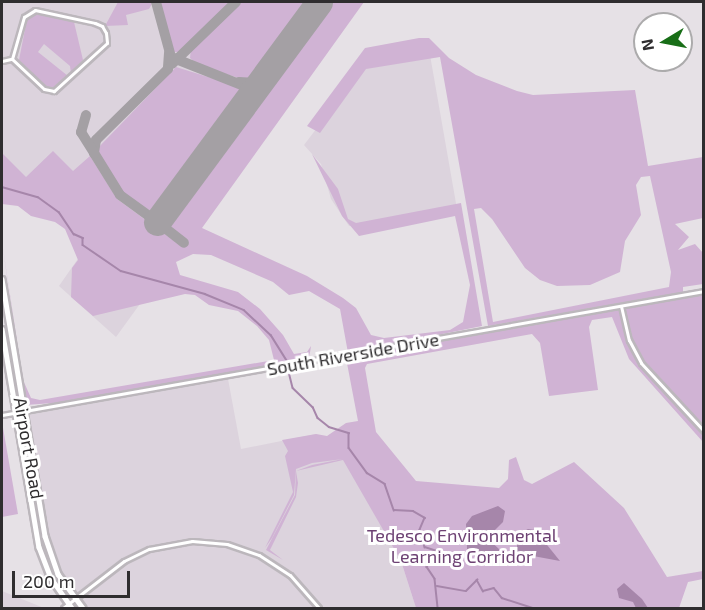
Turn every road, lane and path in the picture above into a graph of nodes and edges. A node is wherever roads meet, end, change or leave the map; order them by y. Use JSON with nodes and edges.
{"nodes":[{"id":1,"x":12,"y":59,"type":"junction"},
{"id":2,"x":2,"y":62,"type":"edge"},
{"id":3,"x":2,"y":279,"type":"edge"},
{"id":4,"x":704,"y":291,"type":"edge"},
{"id":5,"x":621,"y":306,"type":"junction"},
{"id":6,"x":2,"y":328,"type":"edge"},
{"id":7,"x":23,"y":411,"type":"junction"},
{"id":8,"x":15,"y":413,"type":"junction"},
{"id":9,"x":2,"y":415,"type":"edge"},
{"id":10,"x":704,"y":431,"type":"edge"},
{"id":11,"x":74,"y":599,"type":"junction"},
{"id":12,"x":70,"y":606,"type":"edge"},
{"id":13,"x":63,"y":609,"type":"edge"},
{"id":14,"x":83,"y":609,"type":"edge"},
{"id":15,"x":319,"y":609,"type":"edge"}],
"edges":[{"from":1,"to":1,"type":"street"},
{"from":1,"to":2,"type":"street"},
{"from":3,"to":7,"type":"main road","name":"Airport Road"},
{"from":4,"to":5,"type":"street","name":"South Riverside Drive"},
{"from":5,"to":7,"type":"street","name":"South Riverside Drive"},
{"from":5,"to":10,"type":"street"},
{"from":6,"to":8,"type":"main road","name":"Airport Road"},
{"from":7,"to":8,"type":"street","name":"South Riverside Drive"},
{"from":7,"to":11,"type":"main road","name":"Airport Road"},
{"from":8,"to":9,"type":"street","name":"South Riverside Drive"},
{"from":8,"to":12,"type":"main road","name":"Airport Road"},
{"from":11,"to":12,"type":"street"},
{"from":11,"to":14,"type":"main road","name":"Airport Road"},
{"from":11,"to":15,"type":"street"},
{"from":12,"to":13,"type":"street"}]}
